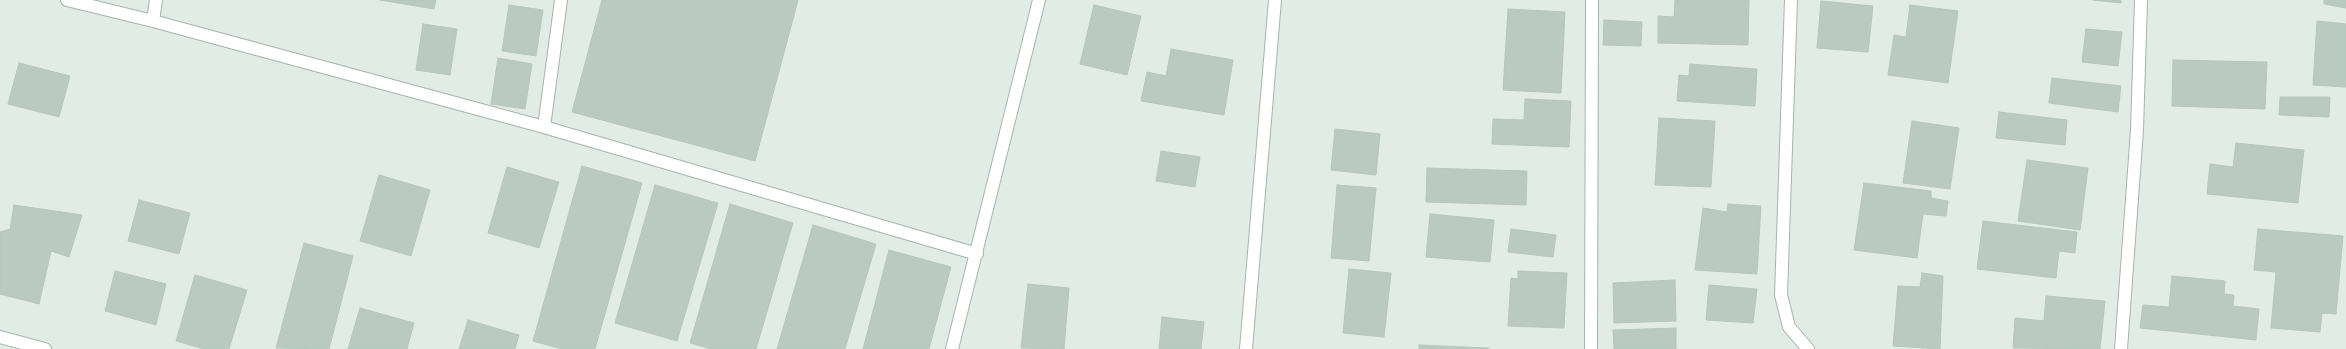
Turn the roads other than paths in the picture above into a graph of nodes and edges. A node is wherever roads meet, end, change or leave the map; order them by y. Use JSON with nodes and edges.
{"nodes":[{"id":1,"x":67,"y":0,"type":"edge"},
{"id":2,"x":156,"y":0,"type":"edge"},
{"id":3,"x":561,"y":0,"type":"edge"},
{"id":4,"x":1039,"y":0,"type":"edge"},
{"id":5,"x":1275,"y":0,"type":"edge"},
{"id":6,"x":1592,"y":0,"type":"edge"},
{"id":7,"x":1791,"y":0,"type":"edge"},
{"id":8,"x":2141,"y":0,"type":"edge"},
{"id":9,"x":153,"y":20,"type":"junction"},
{"id":10,"x":544,"y":127,"type":"junction"},
{"id":11,"x":977,"y":254,"type":"junction"},
{"id":12,"x":0,"y":337,"type":"edge"},
{"id":13,"x":45,"y":349,"type":"edge"},
{"id":14,"x":952,"y":349,"type":"edge"},
{"id":15,"x":1246,"y":349,"type":"edge"},
{"id":16,"x":1591,"y":349,"type":"edge"},
{"id":17,"x":1808,"y":349,"type":"edge"},
{"id":18,"x":2121,"y":349,"type":"edge"}],
"edges":[{"from":1,"to":9,"type":"street"},
{"from":2,"to":9,"type":"street"},
{"from":3,"to":10,"type":"street"},
{"from":4,"to":11,"type":"street"},
{"from":5,"to":15,"type":"street"},
{"from":6,"to":16,"type":"street"},
{"from":7,"to":17,"type":"street"},
{"from":8,"to":18,"type":"street"},
{"from":9,"to":10,"type":"street"},
{"from":10,"to":11,"type":"street"},
{"from":11,"to":14,"type":"street"},
{"from":12,"to":13,"type":"street"}]}
